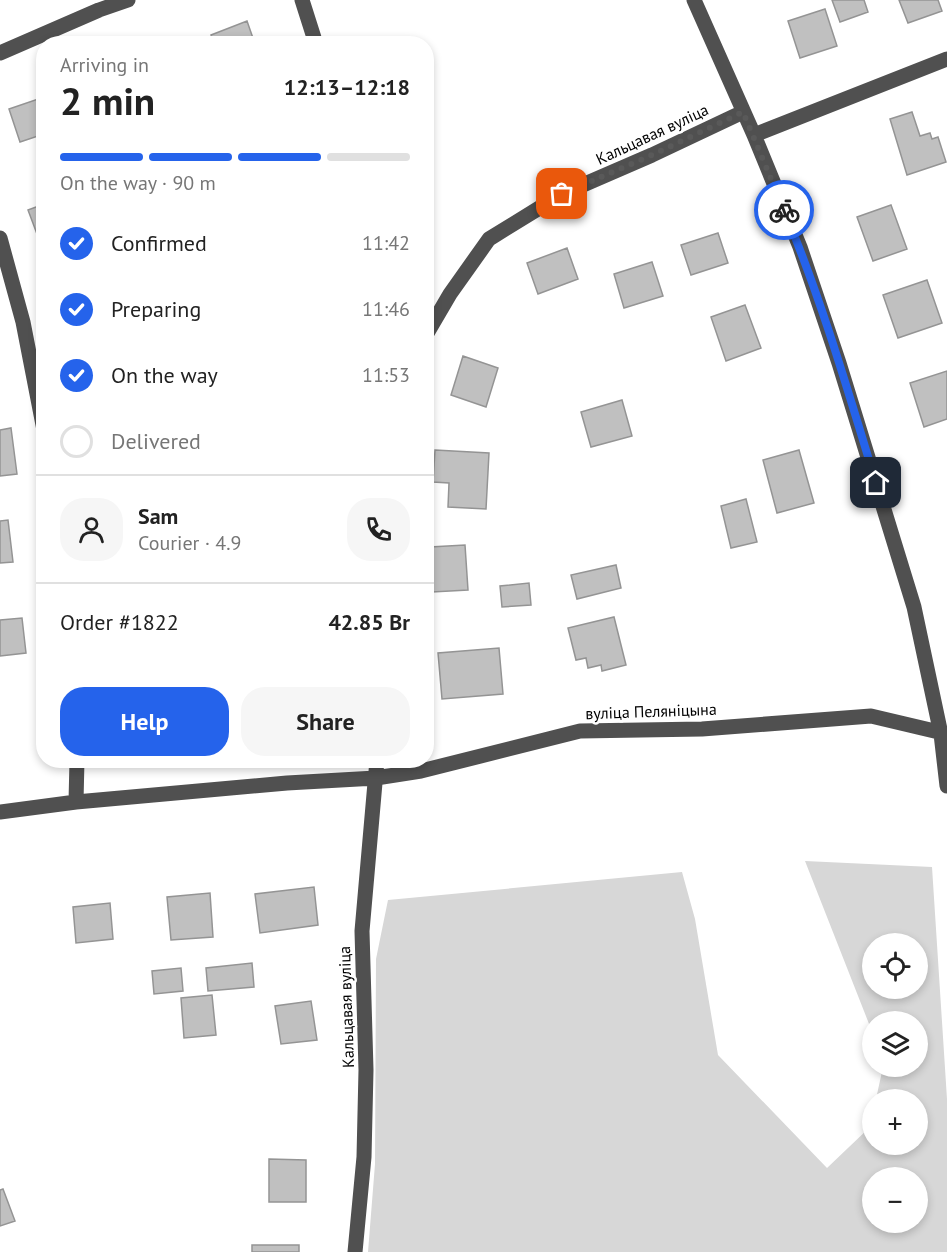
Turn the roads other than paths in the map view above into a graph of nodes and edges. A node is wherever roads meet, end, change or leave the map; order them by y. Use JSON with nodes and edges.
{"nodes":[{"id":1,"x":128,"y":0,"type":"edge"},
{"id":2,"x":302,"y":0,"type":"edge"},
{"id":3,"x":693,"y":0,"type":"edge"},
{"id":4,"x":39,"y":36,"type":"edge"},
{"id":5,"x":313,"y":36,"type":"edge"},
{"id":6,"x":36,"y":37,"type":"edge"},
{"id":7,"x":0,"y":53,"type":"edge"},
{"id":8,"x":947,"y":59,"type":"edge"},
{"id":9,"x":743,"y":112,"type":"junction"},
{"id":10,"x":754,"y":135,"type":"junction"},
{"id":11,"x":0,"y":237,"type":"edge"},
{"id":12,"x":434,"y":309,"type":"edge"},
{"id":13,"x":36,"y":389,"type":"edge"},
{"id":14,"x":944,"y":734,"type":"edge"},
{"id":15,"x":77,"y":768,"type":"edge"},
{"id":16,"x":377,"y":768,"type":"edge"},
{"id":17,"x":433,"y":768,"type":"edge"},
{"id":18,"x":434,"y":768,"type":"edge"},
{"id":19,"x":376,"y":778,"type":"junction"},
{"id":20,"x":947,"y":786,"type":"edge"},
{"id":21,"x":76,"y":802,"type":"junction"},
{"id":22,"x":0,"y":812,"type":"edge"},
{"id":23,"x":355,"y":1252,"type":"edge"}],
"edges":[{"from":1,"to":4,"type":"street"},
{"from":2,"to":5,"type":"street"},
{"from":3,"to":9,"type":"street"},
{"from":6,"to":7,"type":"street"},
{"from":8,"to":10,"type":"street"},
{"from":9,"to":10,"type":"street"},
{"from":9,"to":12,"type":"street","name":"Кальцавая вуліца"},
{"from":10,"to":14,"type":"street"},
{"from":11,"to":13,"type":"street"},
{"from":14,"to":18,"type":"street","name":"вуліца Пеляніцына"},
{"from":14,"to":20,"type":"street"},
{"from":15,"to":21,"type":"street"},
{"from":16,"to":19,"type":"street","name":"Кальцавая вуліца"},
{"from":17,"to":19,"type":"street","name":"вуліца Пеляніцына"},
{"from":19,"to":21,"type":"street","name":"вуліца Пеляніцына"},
{"from":19,"to":23,"type":"street","name":"Кальцавая вуліца"},
{"from":21,"to":22,"type":"street","name":"вуліца Пеляніцына"}]}
